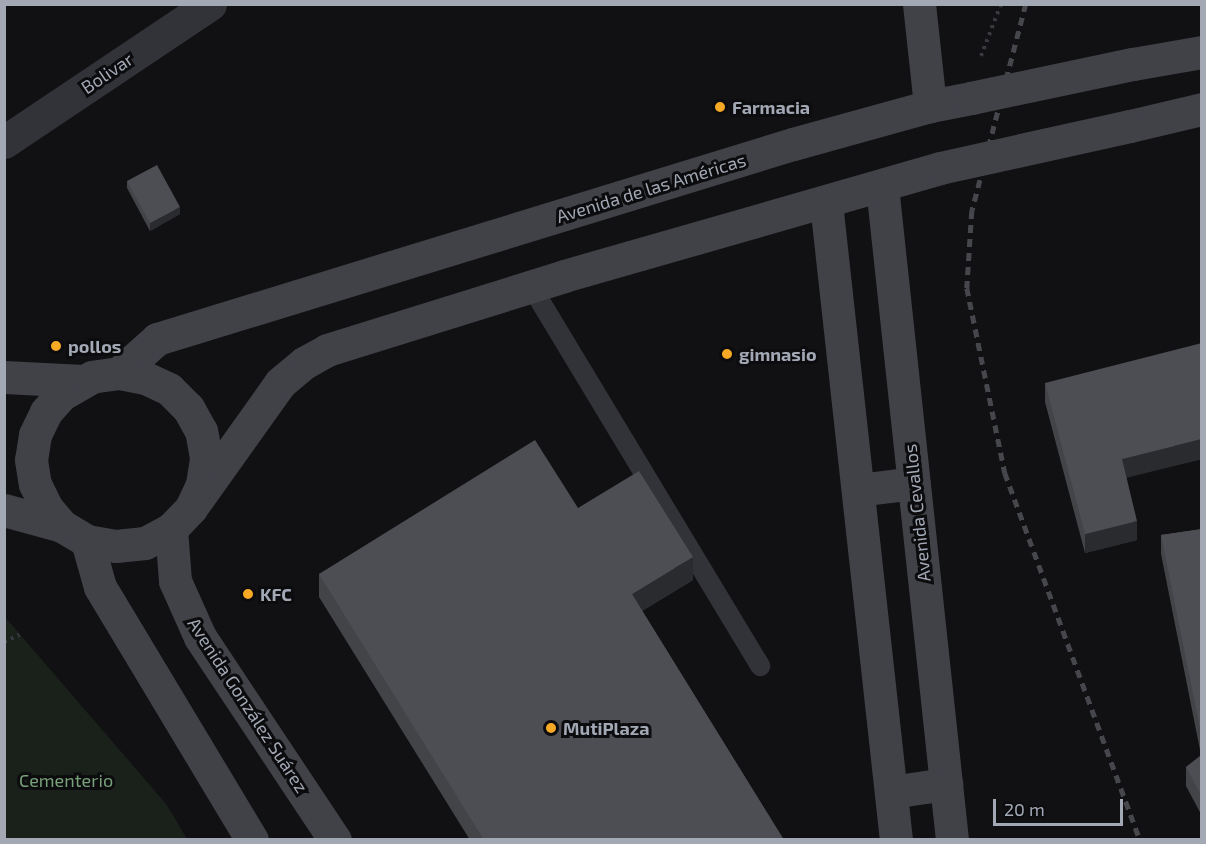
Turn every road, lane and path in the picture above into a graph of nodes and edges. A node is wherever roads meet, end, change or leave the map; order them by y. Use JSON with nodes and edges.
{"nodes":[{"id":1,"x":210,"y":4,"type":"edge"},
{"id":2,"x":919,"y":4,"type":"edge"},
{"id":3,"x":1001,"y":4,"type":"edge"},
{"id":4,"x":991,"y":36,"type":"dead end"},
{"id":5,"x":1202,"y":52,"type":"edge"},
{"id":6,"x":930,"y":106,"type":"junction"},
{"id":7,"x":1202,"y":109,"type":"edge"},
{"id":8,"x":4,"y":142,"type":"edge"},
{"id":9,"x":882,"y":186,"type":"junction"},
{"id":10,"x":826,"y":204,"type":"junction"},
{"id":11,"x":531,"y":286,"type":"junction"},
{"id":12,"x":119,"y":373,"type":"junction"},
{"id":13,"x":4,"y":377,"type":"edge"},
{"id":14,"x":83,"y":381,"type":"junction"},
{"id":15,"x":914,"y":483,"type":"junction"},
{"id":16,"x":858,"y":490,"type":"junction"},
{"id":17,"x":4,"y":510,"type":"edge"},
{"id":18,"x":181,"y":518,"type":"junction"},
{"id":19,"x":75,"y":534,"type":"junction"},
{"id":20,"x":20,"y":635,"type":"dead end"},
{"id":21,"x":4,"y":642,"type":"edge"},
{"id":22,"x":760,"y":666,"type":"dead end"},
{"id":23,"x":946,"y":784,"type":"junction"},
{"id":24,"x":891,"y":792,"type":"junction"},
{"id":25,"x":252,"y":840,"type":"edge"},
{"id":26,"x":335,"y":840,"type":"edge"},
{"id":27,"x":896,"y":840,"type":"edge"},
{"id":28,"x":952,"y":840,"type":"edge"}],
"edges":[{"from":1,"to":8,"type":"street","name":"Bolivar"},
{"from":2,"to":6,"type":"main road"},
{"from":3,"to":4,"type":"path"},
{"from":5,"to":6,"type":"main road","name":"Avenida de las Américas","bridge":true},
{"from":6,"to":12,"type":"main road","name":"Avenida de las Américas"},
{"from":7,"to":9,"type":"main road","bridge":true},
{"from":9,"to":10,"type":"main road"},
{"from":9,"to":15,"type":"main road","name":"Avenida Cevallos"},
{"from":10,"to":11,"type":"main road"},
{"from":10,"to":16,"type":"main road"},
{"from":11,"to":18,"type":"main road"},
{"from":11,"to":22,"type":"lane"},
{"from":12,"to":14,"type":"main road","name":"Avenida González Suárez"},
{"from":12,"to":18,"type":"main road","name":"Avenida González Suárez"},
{"from":13,"to":14,"type":"main road","name":"Avenida González Suárez"},
{"from":14,"to":19,"type":"main road","name":"Avenida González Suárez"},
{"from":15,"to":16,"type":"main road"},
{"from":15,"to":23,"type":"main road","name":"Avenida Cevallos"},
{"from":16,"to":24,"type":"main road"},
{"from":17,"to":19,"type":"main road"},
{"from":18,"to":19,"type":"main road"},
{"from":18,"to":26,"type":"main road","name":"Avenida González Suárez"},
{"from":19,"to":25,"type":"main road","name":"Avenida González Suárez"},
{"from":20,"to":21,"type":"path"},
{"from":23,"to":24,"type":"main road"},
{"from":23,"to":28,"type":"main road","name":"Avenida Cevallos"},
{"from":24,"to":27,"type":"main road"}]}
